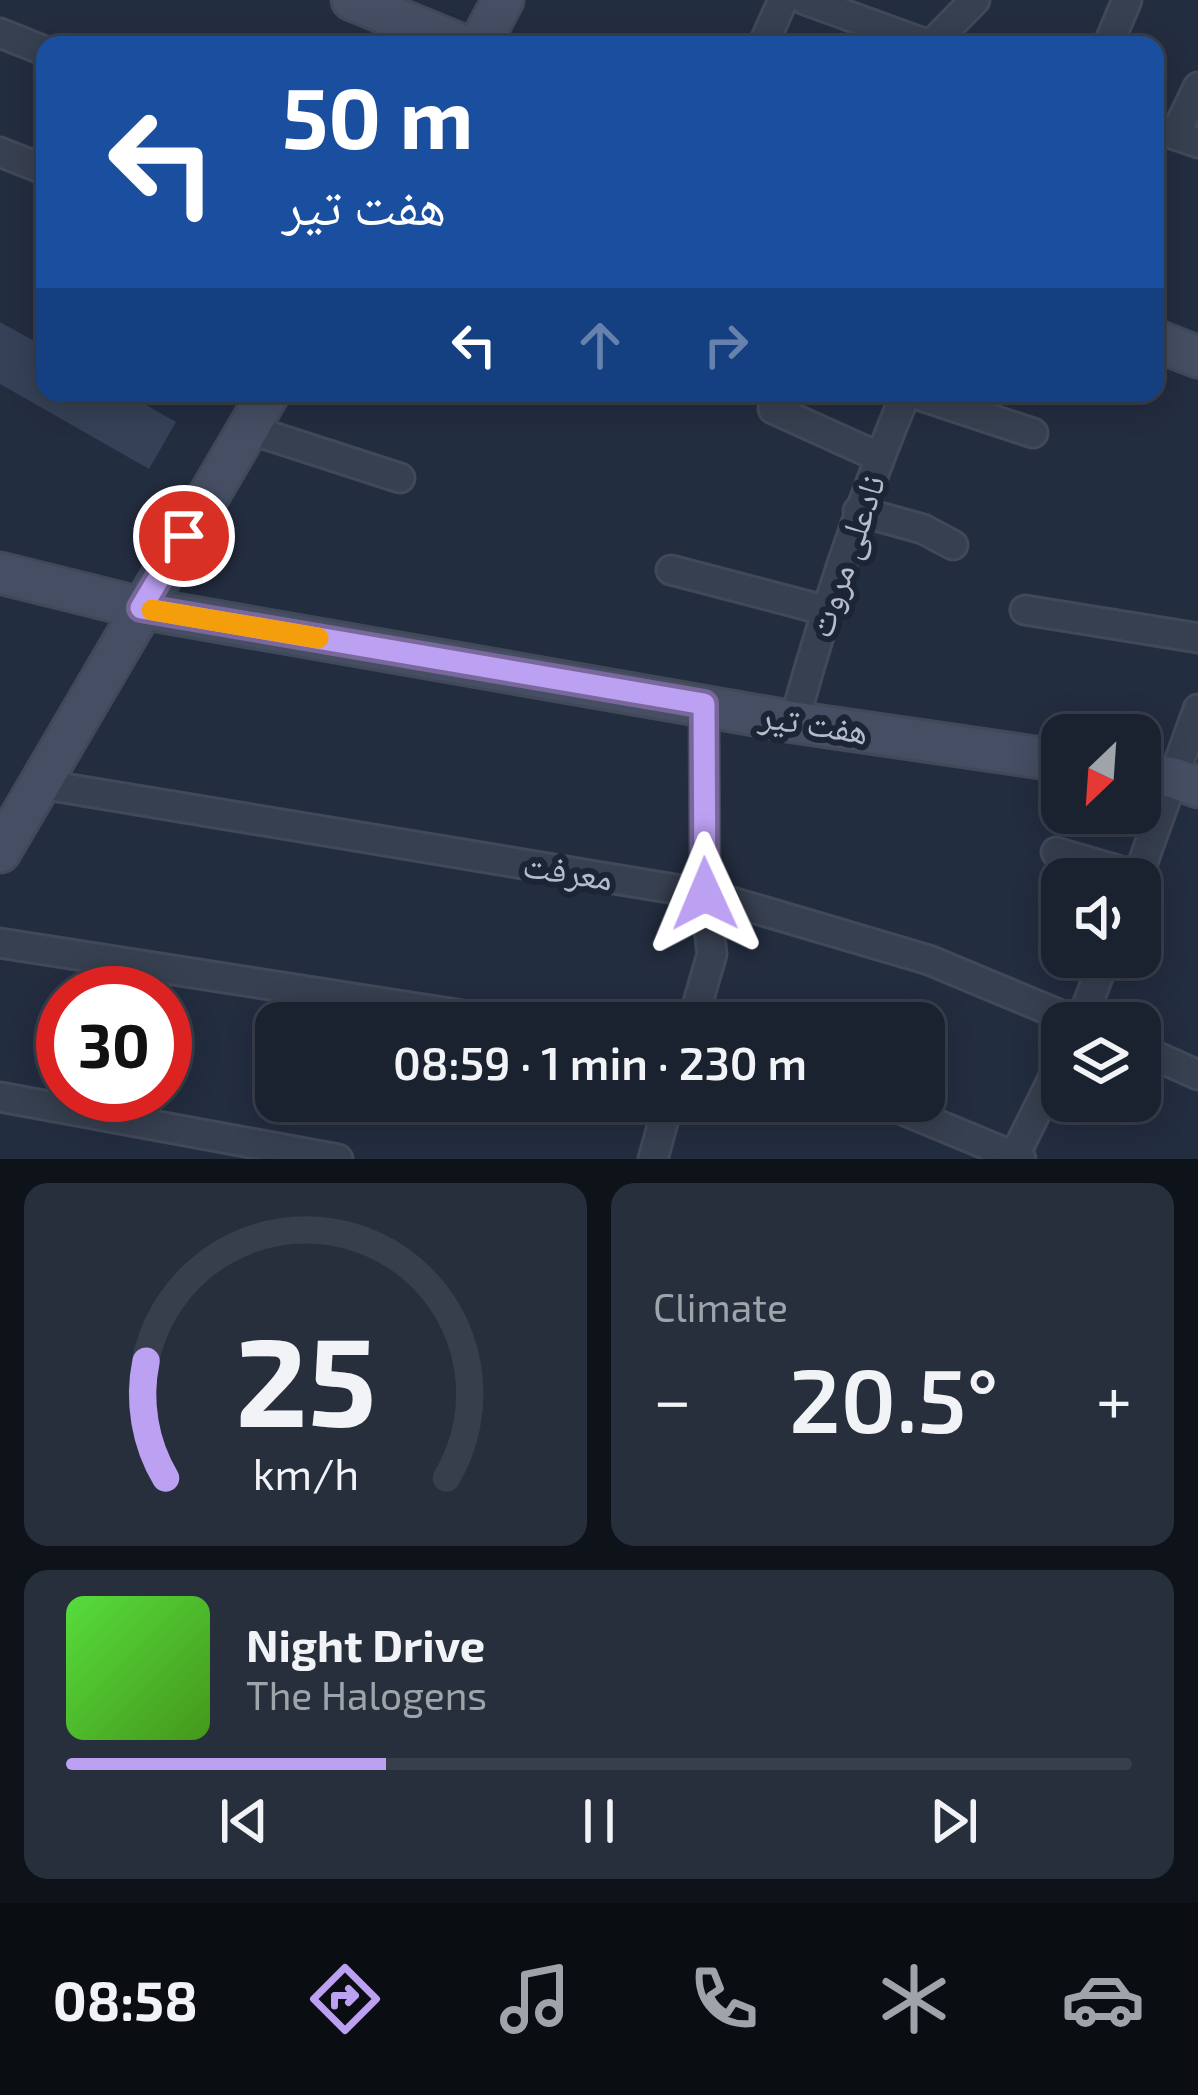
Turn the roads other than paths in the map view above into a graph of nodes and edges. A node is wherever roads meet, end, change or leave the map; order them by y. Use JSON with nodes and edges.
{"nodes":[{"id":1,"x":352,"y":0,"type":"edge"},
{"id":2,"x":503,"y":0,"type":"edge"},
{"id":3,"x":783,"y":0,"type":"edge"},
{"id":4,"x":806,"y":0,"type":"edge"},
{"id":5,"x":975,"y":0,"type":"edge"},
{"id":6,"x":1127,"y":0,"type":"edge"},
{"id":7,"x":0,"y":33,"type":"edge"},
{"id":8,"x":440,"y":36,"type":"edge"},
{"id":9,"x":483,"y":36,"type":"edge"},
{"id":10,"x":768,"y":36,"type":"edge"},
{"id":11,"x":905,"y":36,"type":"edge"},
{"id":12,"x":939,"y":36,"type":"edge"},
{"id":13,"x":1112,"y":36,"type":"edge"},
{"id":14,"x":36,"y":47,"type":"edge"},
{"id":15,"x":1198,"y":87,"type":"edge"},
{"id":16,"x":1176,"y":135,"type":"edge"},
{"id":17,"x":0,"y":152,"type":"edge"},
{"id":18,"x":36,"y":166,"type":"edge"},
{"id":19,"x":1164,"y":344,"type":"edge"},
{"id":20,"x":1198,"y":357,"type":"edge"},
{"id":21,"x":264,"y":402,"type":"edge"},
{"id":22,"x":905,"y":402,"type":"edge"},
{"id":23,"x":937,"y":402,"type":"edge"},
{"id":24,"x":773,"y":409,"type":"dead end"},
{"id":25,"x":248,"y":429,"type":"junction"},
{"id":26,"x":1033,"y":433,"type":"dead end"},
{"id":27,"x":880,"y":457,"type":"junction"},
{"id":28,"x":400,"y":478,"type":"dead end"},
{"id":29,"x":858,"y":511,"type":"junction"},
{"id":30,"x":953,"y":545,"type":"dead end"},
{"id":31,"x":671,"y":570,"type":"dead end"},
{"id":32,"x":0,"y":573,"type":"edge"},
{"id":33,"x":1023,"y":607,"type":"dead end"},
{"id":34,"x":141,"y":608,"type":"junction"},
{"id":35,"x":824,"y":610,"type":"junction"},
{"id":36,"x":1198,"y":638,"type":"edge"},
{"id":37,"x":704,"y":704,"type":"junction"},
{"id":38,"x":1198,"y":709,"type":"edge"},
{"id":39,"x":794,"y":722,"type":"junction"},
{"id":40,"x":1041,"y":758,"type":"edge"},
{"id":41,"x":1171,"y":779,"type":"edge"},
{"id":42,"x":40,"y":784,"type":"junction"},
{"id":43,"x":1056,"y":852,"type":"dead end"},
{"id":44,"x":0,"y":853,"type":"edge"},
{"id":45,"x":1075,"y":858,"type":"edge"},
{"id":46,"x":1144,"y":858,"type":"edge"},
{"id":47,"x":705,"y":894,"type":"junction"},
{"id":48,"x":0,"y":943,"type":"edge"},
{"id":49,"x":378,"y":1002,"type":"edge"},
{"id":50,"x":698,"y":1002,"type":"edge"},
{"id":51,"x":1041,"y":1007,"type":"edge"},
{"id":52,"x":1161,"y":1058,"type":"edge"},
{"id":53,"x":1198,"y":1075,"type":"edge"},
{"id":54,"x":0,"y":1097,"type":"edge"},
{"id":55,"x":1041,"y":1106,"type":"edge"},
{"id":56,"x":663,"y":1122,"type":"edge"},
{"id":57,"x":931,"y":1122,"type":"edge"},
{"id":58,"x":1017,"y":1158,"type":"edge"},
{"id":59,"x":338,"y":1159,"type":"edge"},
{"id":60,"x":652,"y":1159,"type":"edge"}],
"edges":[{"from":1,"to":8,"type":"street"},
{"from":2,"to":9,"type":"street"},
{"from":3,"to":10,"type":"street"},
{"from":4,"to":11,"type":"street"},
{"from":5,"to":12,"type":"street"},
{"from":6,"to":13,"type":"street"},
{"from":7,"to":14,"type":"street"},
{"from":15,"to":16,"type":"street"},
{"from":17,"to":18,"type":"street"},
{"from":19,"to":20,"type":"street"},
{"from":21,"to":25,"type":"street"},
{"from":22,"to":27,"type":"street","name":"نادعلی مروت"},
{"from":23,"to":26,"type":"street"},
{"from":24,"to":27,"type":"street"},
{"from":25,"to":28,"type":"street"},
{"from":25,"to":34,"type":"street"},
{"from":27,"to":29,"type":"street","name":"نادعلی مروت"},
{"from":29,"to":30,"type":"street"},
{"from":29,"to":35,"type":"street","name":"نادعلی مروت"},
{"from":31,"to":35,"type":"street"},
{"from":32,"to":34,"type":"street","name":"هفت تیر"},
{"from":33,"to":36,"type":"street"},
{"from":34,"to":37,"type":"street","name":"هفت تیر"},
{"from":34,"to":42,"type":"street"},
{"from":35,"to":39,"type":"street","name":"نادعلی مروت"},
{"from":37,"to":39,"type":"street","name":"هفت تیر"},
{"from":37,"to":47,"type":"street"},
{"from":38,"to":41,"type":"street"},
{"from":39,"to":40,"type":"street","name":"هفت تیر"},
{"from":41,"to":46,"type":"street"},
{"from":42,"to":44,"type":"street"},
{"from":42,"to":47,"type":"street","name":"معرفت"},
{"from":43,"to":45,"type":"street"},
{"from":47,"to":50,"type":"street"},
{"from":47,"to":51,"type":"street","name":"معرفت"},
{"from":48,"to":49,"type":"street"},
{"from":52,"to":53,"type":"street"},
{"from":54,"to":59,"type":"street"},
{"from":55,"to":58,"type":"street"},
{"from":56,"to":60,"type":"street"},
{"from":57,"to":58,"type":"street"}]}
